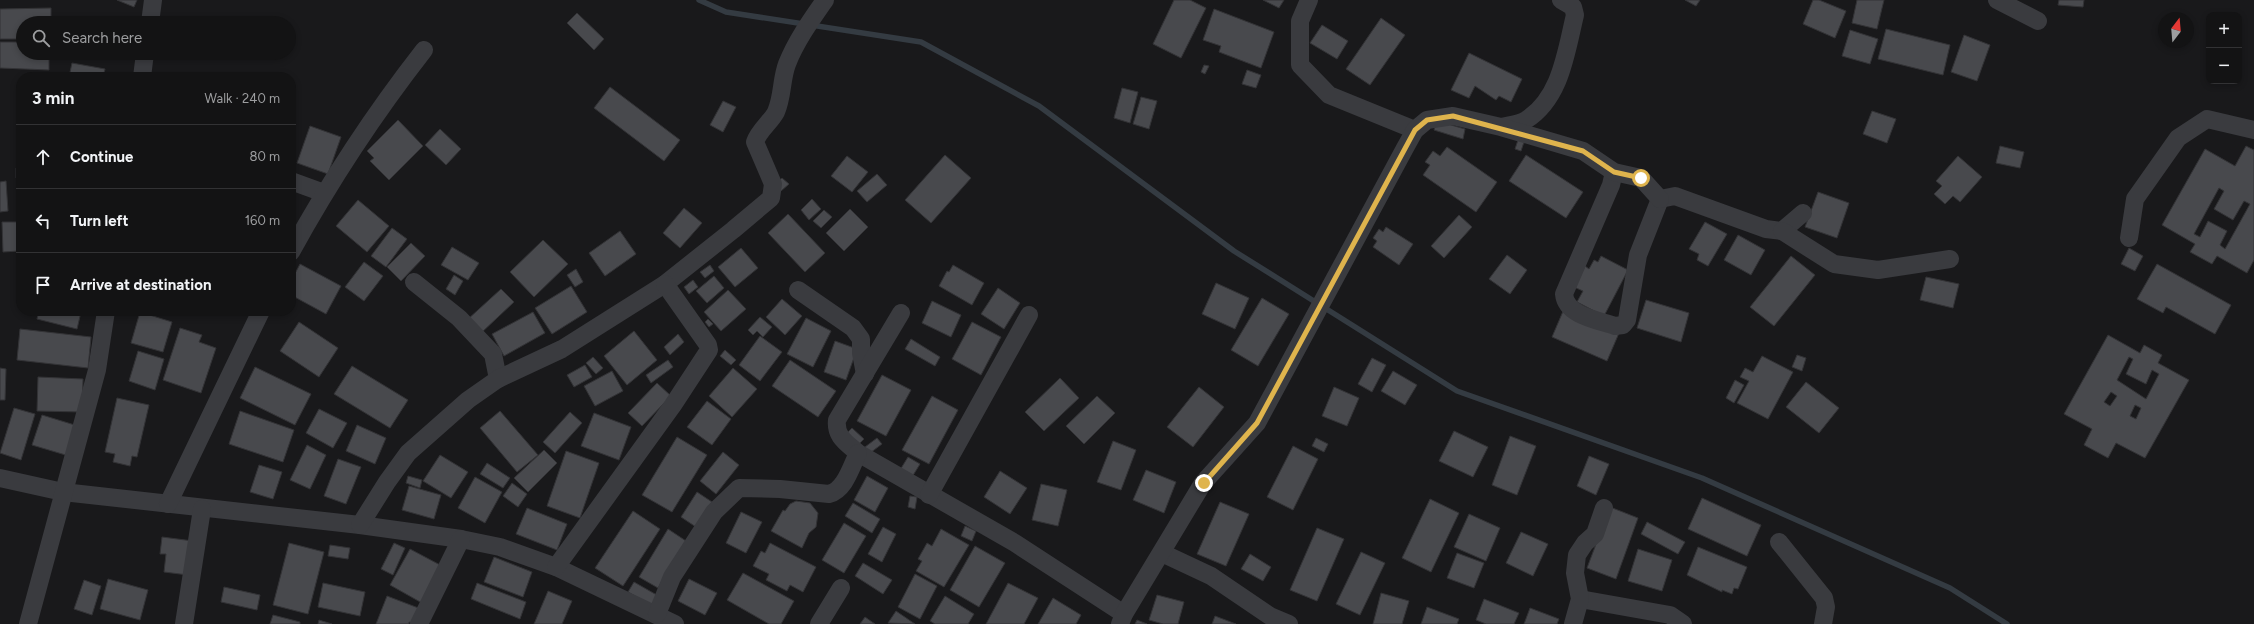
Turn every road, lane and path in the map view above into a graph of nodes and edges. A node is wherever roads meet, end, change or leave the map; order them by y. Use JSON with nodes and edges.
{"nodes":[{"id":1,"x":153,"y":0,"type":"edge"},
{"id":2,"x":825,"y":0,"type":"edge"},
{"id":3,"x":1309,"y":0,"type":"edge"},
{"id":4,"x":1997,"y":0,"type":"edge"},
{"id":5,"x":1571,"y":2,"type":"edge"},
{"id":6,"x":151,"y":16,"type":"edge"},
{"id":7,"x":2038,"y":21,"type":"dead end"},
{"id":8,"x":424,"y":50,"type":"dead end"},
{"id":9,"x":144,"y":60,"type":"edge"},
{"id":10,"x":143,"y":72,"type":"edge"},
{"id":11,"x":1501,"y":127,"type":"junction"},
{"id":12,"x":1415,"y":130,"type":"junction"},
{"id":13,"x":2254,"y":130,"type":"edge"},
{"id":14,"x":1614,"y":172,"type":"junction"},
{"id":15,"x":296,"y":183,"type":"edge"},
{"id":16,"x":324,"y":193,"type":"junction"},
{"id":17,"x":1660,"y":199,"type":"junction"},
{"id":18,"x":1803,"y":213,"type":"dead end"},
{"id":19,"x":1782,"y":231,"type":"junction"},
{"id":20,"x":2129,"y":238,"type":"dead end"},
{"id":21,"x":296,"y":243,"type":"edge"},
{"id":22,"x":1950,"y":259,"type":"dead end"},
{"id":23,"x":414,"y":282,"type":"dead end"},
{"id":24,"x":665,"y":284,"type":"junction"},
{"id":25,"x":798,"y":290,"type":"dead end"},
{"id":26,"x":902,"y":313,"type":"dead end"},
{"id":27,"x":1029,"y":315,"type":"dead end"},
{"id":28,"x":105,"y":316,"type":"edge"},
{"id":29,"x":259,"y":316,"type":"edge"},
{"id":30,"x":865,"y":374,"type":"junction"},
{"id":31,"x":498,"y":379,"type":"junction"},
{"id":32,"x":858,"y":453,"type":"junction"},
{"id":33,"x":0,"y":478,"type":"edge"},
{"id":34,"x":63,"y":492,"type":"junction"},
{"id":35,"x":929,"y":495,"type":"junction"},
{"id":36,"x":168,"y":504,"type":"junction"},
{"id":37,"x":1604,"y":508,"type":"dead end"},
{"id":38,"x":202,"y":509,"type":"junction"},
{"id":39,"x":360,"y":525,"type":"junction"},
{"id":40,"x":461,"y":539,"type":"junction"},
{"id":41,"x":1779,"y":542,"type":"dead end"},
{"id":42,"x":1162,"y":553,"type":"junction"},
{"id":43,"x":556,"y":567,"type":"junction"},
{"id":44,"x":841,"y":588,"type":"dead end"},
{"id":45,"x":1580,"y":599,"type":"junction"},
{"id":46,"x":657,"y":614,"type":"junction"},
{"id":47,"x":1122,"y":619,"type":"edge"},
{"id":48,"x":28,"y":624,"type":"edge"},
{"id":49,"x":184,"y":624,"type":"edge"},
{"id":50,"x":419,"y":624,"type":"edge"},
{"id":51,"x":675,"y":624,"type":"edge"},
{"id":52,"x":819,"y":624,"type":"edge"},
{"id":53,"x":1289,"y":624,"type":"edge"},
{"id":54,"x":1573,"y":624,"type":"edge"},
{"id":55,"x":1683,"y":624,"type":"edge"},
{"id":56,"x":1823,"y":624,"type":"edge"}],
"edges":[{"from":1,"to":6,"type":"street"},
{"from":2,"to":24,"type":"street"},
{"from":3,"to":12,"type":"street"},
{"from":4,"to":7,"type":"street"},
{"from":5,"to":11,"type":"street"},
{"from":8,"to":16,"type":"street"},
{"from":9,"to":10,"type":"street"},
{"from":11,"to":12,"type":"street"},
{"from":11,"to":14,"type":"street"},
{"from":12,"to":42,"type":"street"},
{"from":13,"to":20,"type":"street"},
{"from":14,"to":17,"type":"street"},
{"from":14,"to":17,"type":"street"},
{"from":15,"to":16,"type":"street"},
{"from":16,"to":21,"type":"street"},
{"from":17,"to":19,"type":"street"},
{"from":18,"to":19,"type":"street"},
{"from":19,"to":22,"type":"street"},
{"from":23,"to":31,"type":"street"},
{"from":24,"to":31,"type":"street"},
{"from":24,"to":43,"type":"street"},
{"from":25,"to":30,"type":"street"},
{"from":26,"to":30,"type":"street"},
{"from":27,"to":35,"type":"street"},
{"from":28,"to":34,"type":"street"},
{"from":29,"to":36,"type":"street"},
{"from":30,"to":32,"type":"street"},
{"from":31,"to":39,"type":"street"},
{"from":32,"to":35,"type":"street"},
{"from":32,"to":46,"type":"street"},
{"from":33,"to":34,"type":"street"},
{"from":34,"to":36,"type":"street"},
{"from":34,"to":48,"type":"street"},
{"from":35,"to":47,"type":"street"},
{"from":36,"to":38,"type":"street"},
{"from":37,"to":45,"type":"street"},
{"from":38,"to":39,"type":"street"},
{"from":38,"to":49,"type":"street"},
{"from":39,"to":40,"type":"street"},
{"from":40,"to":43,"type":"street"},
{"from":40,"to":50,"type":"street"},
{"from":41,"to":56,"type":"street"},
{"from":42,"to":47,"type":"street"},
{"from":42,"to":53,"type":"street"},
{"from":43,"to":46,"type":"street"},
{"from":44,"to":52,"type":"street"},
{"from":45,"to":54,"type":"street"},
{"from":45,"to":55,"type":"street"},
{"from":46,"to":51,"type":"street"}]}
